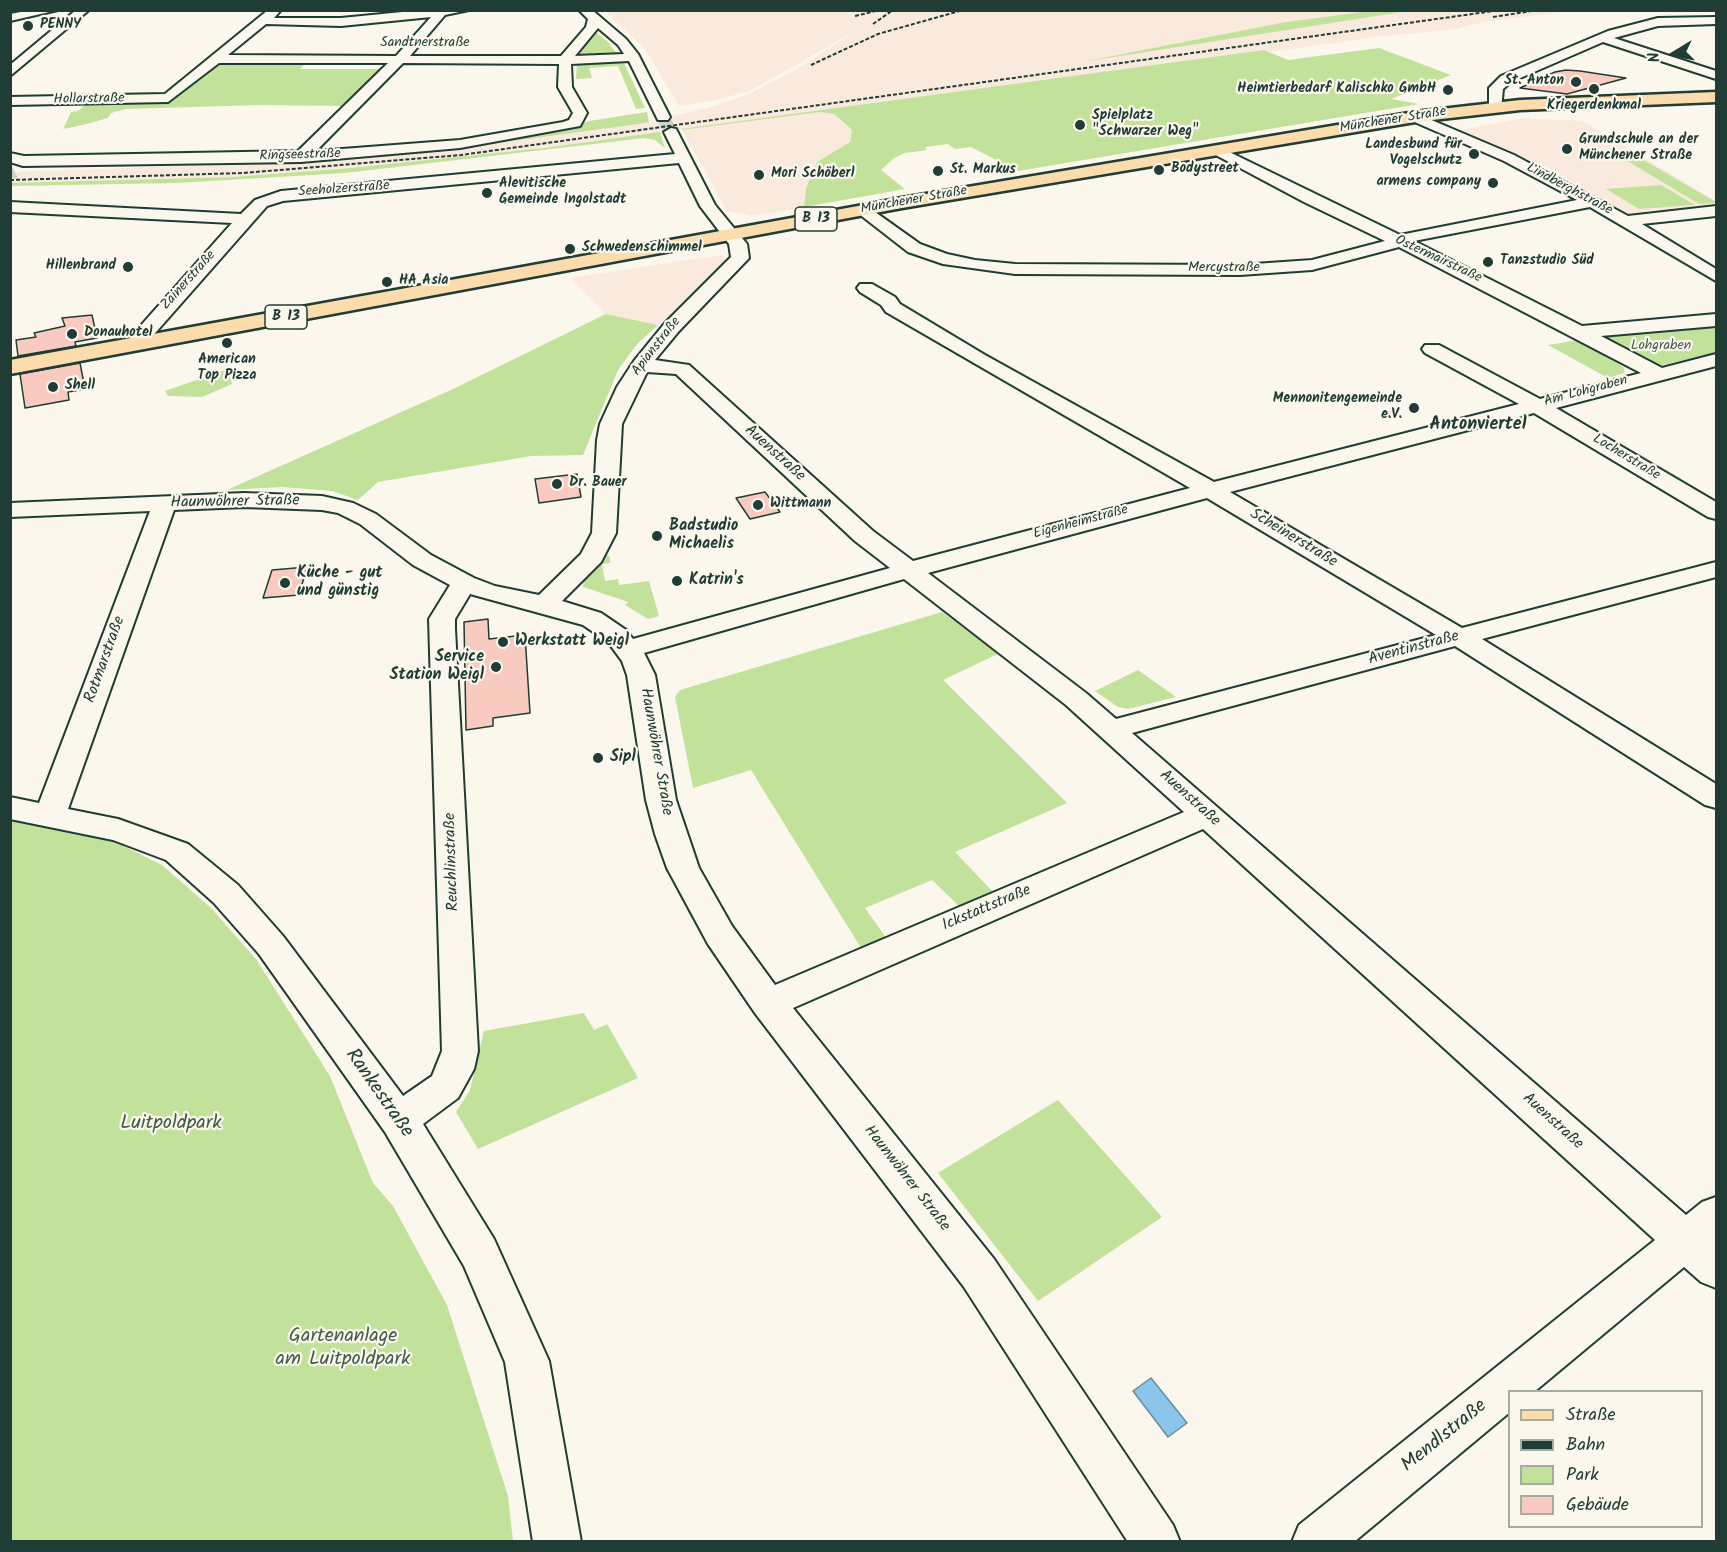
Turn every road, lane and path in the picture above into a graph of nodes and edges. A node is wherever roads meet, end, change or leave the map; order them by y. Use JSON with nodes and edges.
{"nodes":[{"id":1,"x":52,"y":10,"type":"edge"},
{"id":2,"x":61,"y":10,"type":"edge"},
{"id":3,"x":276,"y":10,"type":"edge"},
{"id":4,"x":465,"y":10,"type":"edge"},
{"id":5,"x":440,"y":12,"type":"edge"},
{"id":6,"x":79,"y":14,"type":"edge"},
{"id":7,"x":589,"y":14,"type":"edge"},
{"id":8,"x":10,"y":18,"type":"edge"},
{"id":9,"x":266,"y":21,"type":"junction"},
{"id":10,"x":1716,"y":21,"type":"edge"},
{"id":11,"x":1602,"y":38,"type":"junction"},
{"id":12,"x":633,"y":57,"type":"junction"},
{"id":13,"x":217,"y":59,"type":"junction"},
{"id":14,"x":400,"y":59,"type":"junction"},
{"id":15,"x":565,"y":60,"type":"junction"},
{"id":16,"x":10,"y":72,"type":"edge"},
{"id":17,"x":1716,"y":75,"type":"edge"},
{"id":18,"x":1716,"y":97,"type":"edge"},
{"id":19,"x":10,"y":101,"type":"edge"},
{"id":20,"x":1496,"y":107,"type":"junction"},
{"id":21,"x":663,"y":117,"type":"tunnel mouth"},
{"id":22,"x":1415,"y":117,"type":"junction"},
{"id":23,"x":671,"y":132,"type":"tunnel mouth"},
{"id":24,"x":1217,"y":150,"type":"junction"},
{"id":25,"x":301,"y":157,"type":"junction"},
{"id":26,"x":684,"y":158,"type":"junction"},
{"id":27,"x":16,"y":163,"type":"edge"},
{"id":28,"x":1593,"y":202,"type":"junction"},
{"id":29,"x":10,"y":207,"type":"edge"},
{"id":30,"x":862,"y":210,"type":"junction"},
{"id":31,"x":1716,"y":212,"type":"edge"},
{"id":32,"x":245,"y":219,"type":"junction"},
{"id":33,"x":1627,"y":221,"type":"junction"},
{"id":34,"x":731,"y":235,"type":"junction"},
{"id":35,"x":1398,"y":241,"type":"junction"},
{"id":36,"x":1716,"y":276,"type":"edge"},
{"id":37,"x":866,"y":288,"type":"dead end"},
{"id":38,"x":1716,"y":320,"type":"edge"},
{"id":39,"x":1581,"y":332,"type":"junction"},
{"id":40,"x":135,"y":344,"type":"junction"},
{"id":41,"x":1432,"y":349,"type":"dead end"},
{"id":42,"x":1716,"y":360,"type":"edge"},
{"id":43,"x":640,"y":365,"type":"junction"},
{"id":44,"x":10,"y":367,"type":"edge"},
{"id":45,"x":1656,"y":373,"type":"junction"},
{"id":46,"x":1536,"y":405,"type":"junction"},
{"id":47,"x":1209,"y":489,"type":"junction"},
{"id":48,"x":165,"y":503,"type":"junction"},
{"id":49,"x":10,"y":510,"type":"edge"},
{"id":50,"x":1716,"y":512,"type":"edge"},
{"id":51,"x":905,"y":569,"type":"junction"},
{"id":52,"x":1716,"y":569,"type":"edge"},
{"id":53,"x":465,"y":583,"type":"junction"},
{"id":54,"x":545,"y":604,"type":"junction"},
{"id":55,"x":1459,"y":637,"type":"junction"},
{"id":56,"x":628,"y":649,"type":"junction"},
{"id":57,"x":1112,"y":729,"type":"junction"},
{"id":58,"x":1715,"y":795,"type":"edge"},
{"id":59,"x":10,"y":808,"type":"edge"},
{"id":60,"x":1207,"y":815,"type":"junction"},
{"id":61,"x":49,"y":818,"type":"junction"},
{"id":62,"x":768,"y":1003,"type":"junction"},
{"id":63,"x":399,"y":1120,"type":"junction"},
{"id":64,"x":1706,"y":1241,"type":"edge"},
{"id":65,"x":1513,"y":1390,"type":"edge"},
{"id":66,"x":1508,"y":1394,"type":"edge"},
{"id":67,"x":557,"y":1542,"type":"edge"},
{"id":68,"x":1156,"y":1542,"type":"edge"},
{"id":69,"x":1316,"y":1542,"type":"edge"}],
"edges":[{"from":1,"to":8,"type":"street"},
{"from":2,"to":6,"type":"street"},
{"from":3,"to":9,"type":"street"},
{"from":4,"to":5,"type":"street"},
{"from":5,"to":9,"type":"street"},
{"from":5,"to":14,"type":"street"},
{"from":6,"to":16,"type":"street"},
{"from":7,"to":12,"type":"street"},
{"from":7,"to":15,"type":"street"},
{"from":9,"to":13,"type":"street"},
{"from":10,"to":11,"type":"street"},
{"from":11,"to":17,"type":"street"},
{"from":11,"to":20,"type":"street"},
{"from":12,"to":15,"type":"street","name":"Sandtnerstraße"},
{"from":12,"to":21,"type":"street"},
{"from":13,"to":14,"type":"street","name":"Sandtnerstraße"},
{"from":13,"to":19,"type":"street","name":"Hollarstraße"},
{"from":14,"to":15,"type":"street","name":"Sandtnerstraße"},
{"from":14,"to":25,"type":"street"},
{"from":15,"to":25,"type":"street","name":"Ringseestraße"},
{"from":18,"to":20,"type":"main road","name":"Münchener Straße","number":"B 13"},
{"from":20,"to":22,"type":"main road","name":"Münchener Straße","number":"B 13"},
{"from":22,"to":24,"type":"main road","name":"Münchener Straße","number":"B 13"},
{"from":22,"to":28,"type":"street","name":"Lindberghstraße"},
{"from":23,"to":26,"type":"street"},
{"from":24,"to":30,"type":"main road","name":"Münchener Straße","number":"B 13"},
{"from":24,"to":35,"type":"street","name":"Ostermairstraße"},
{"from":25,"to":27,"type":"street","name":"Ringseestraße"},
{"from":26,"to":32,"type":"street","name":"Seeholzerstraße"},
{"from":26,"to":34,"type":"street"},
{"from":28,"to":33,"type":"street","name":"Lindberghstraße"},
{"from":28,"to":35,"type":"street","name":"Mercystraße"},
{"from":29,"to":32,"type":"street"},
{"from":30,"to":34,"type":"main road","name":"Münchener Straße","number":"B 13"},
{"from":30,"to":35,"type":"street","name":"Mercystraße"},
{"from":31,"to":33,"type":"street"},
{"from":32,"to":40,"type":"street","name":"Zainerstraße"},
{"from":33,"to":36,"type":"street","name":"Lindberghstraße"},
{"from":34,"to":40,"type":"main road","name":"Münchener Straße","number":"B 13"},
{"from":34,"to":43,"type":"street","name":"Apianstraße"},
{"from":35,"to":39,"type":"street","name":"Ostermairstraße"},
{"from":37,"to":47,"type":"street","name":"Scheinerstraße"},
{"from":38,"to":39,"type":"street"},
{"from":39,"to":45,"type":"street","name":"Ostermairstraße"},
{"from":40,"to":44,"type":"main road","name":"Münchener Straße","number":"B 13"},
{"from":41,"to":46,"type":"street","name":"Am Lohgraben"},
{"from":42,"to":45,"type":"street","name":"Am Lohgraben"},
{"from":43,"to":51,"type":"street","name":"Auenstraße"},
{"from":43,"to":54,"type":"street","name":"Apianstraße"},
{"from":45,"to":46,"type":"street","name":"Am Lohgraben"},
{"from":46,"to":47,"type":"street","name":"Eigenheimstraße"},
{"from":46,"to":50,"type":"street","name":"Locherstraße"},
{"from":47,"to":51,"type":"street","name":"Eigenheimstraße"},
{"from":47,"to":55,"type":"street","name":"Scheinerstraße"},
{"from":48,"to":49,"type":"street","name":"Haunwöhrer Straße"},
{"from":48,"to":53,"type":"street","name":"Haunwöhrer Straße"},
{"from":48,"to":61,"type":"street","name":"Rotmarstraße"},
{"from":51,"to":56,"type":"street","name":"Eigenheimstraße"},
{"from":51,"to":57,"type":"street","name":"Auenstraße"},
{"from":52,"to":55,"type":"street","name":"Aventinstraße"},
{"from":53,"to":54,"type":"street","name":"Haunwöhrer Straße"},
{"from":53,"to":63,"type":"street","name":"Reuchlinstraße"},
{"from":54,"to":56,"type":"street","name":"Haunwöhrer Straße"},
{"from":55,"to":57,"type":"street","name":"Aventinstraße"},
{"from":55,"to":58,"type":"street","name":"Scheinerstraße"},
{"from":56,"to":62,"type":"street","name":"Haunwöhrer Straße"},
{"from":57,"to":60,"type":"street","name":"Auenstraße"},
{"from":59,"to":61,"type":"street","name":"Rankestraße"},
{"from":60,"to":62,"type":"street","name":"Ickstattstraße"},
{"from":60,"to":64,"type":"street","name":"Auenstraße"},
{"from":61,"to":63,"type":"street","name":"Rankestraße"},
{"from":62,"to":68,"type":"street","name":"Haunwöhrer Straße"},
{"from":63,"to":67,"type":"street","name":"Rankestraße"},
{"from":64,"to":65,"type":"street","name":"Mendlstraße"},
{"from":66,"to":69,"type":"street","name":"Mendlstraße"}]}
